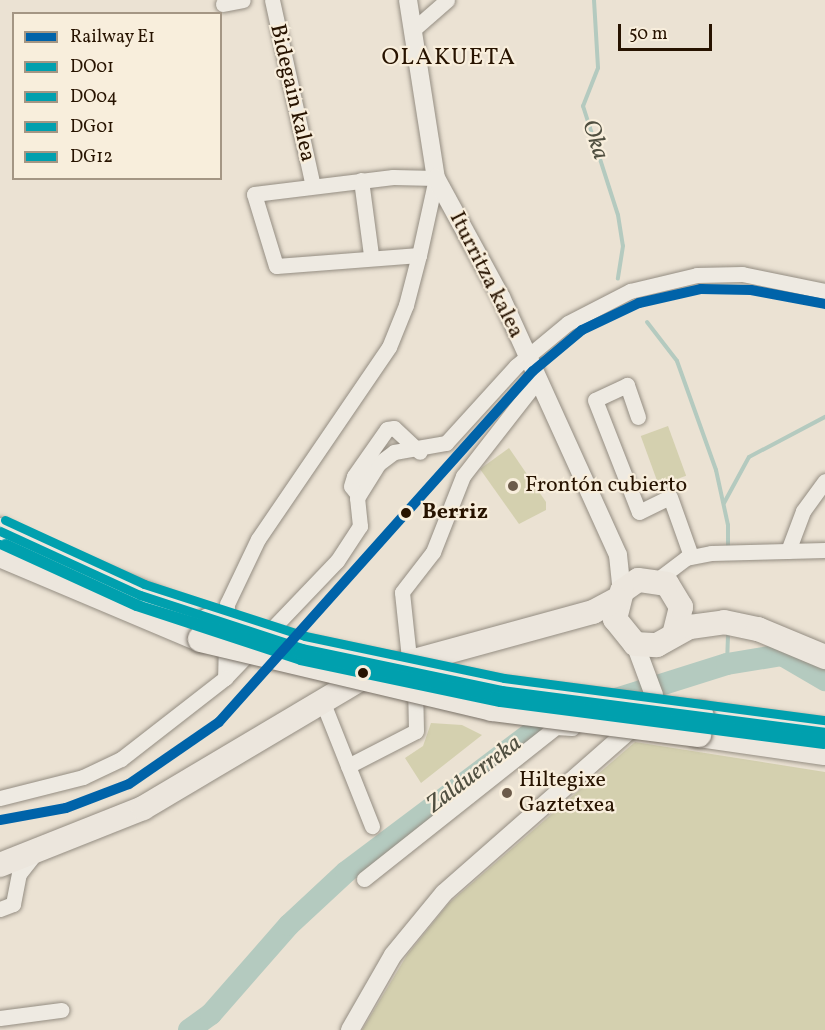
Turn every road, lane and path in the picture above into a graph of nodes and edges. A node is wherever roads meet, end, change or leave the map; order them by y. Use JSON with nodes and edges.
{"nodes":[{"id":1,"x":243,"y":0,"type":"edge"},
{"id":2,"x":272,"y":0,"type":"edge"},
{"id":3,"x":408,"y":0,"type":"edge"},
{"id":4,"x":447,"y":0,"type":"edge"},
{"id":5,"x":223,"y":4,"type":"dead end"},
{"id":6,"x":414,"y":28,"type":"junction"},
{"id":7,"x":436,"y":178,"type":"junction"},
{"id":8,"x":361,"y":180,"type":"junction"},
{"id":9,"x":313,"y":186,"type":"junction"},
{"id":10,"x":371,"y":255,"type":"junction"},
{"id":11,"x":419,"y":255,"type":"junction"},
{"id":12,"x":825,"y":291,"type":"edge"},
{"id":13,"x":526,"y":356,"type":"junction"},
{"id":14,"x":537,"y":381,"type":"junction"},
{"id":15,"x":638,"y":417,"type":"dead end"},
{"id":16,"x":420,"y":452,"type":"junction"},
{"id":17,"x":825,"y":481,"type":"edge"},
{"id":18,"x":358,"y":495,"type":"junction"},
{"id":19,"x":0,"y":531,"type":"edge"},
{"id":20,"x":607,"y":537,"type":"junction"},
{"id":21,"x":825,"y":550,"type":"edge"},
{"id":22,"x":788,"y":551,"type":"junction"},
{"id":23,"x":0,"y":554,"type":"edge"},
{"id":24,"x":686,"y":559,"type":"junction"},
{"id":25,"x":665,"y":587,"type":"junction"},
{"id":26,"x":619,"y":595,"type":"junction"},
{"id":27,"x":552,"y":620,"type":"junction"},
{"id":28,"x":758,"y":629,"type":"junction"},
{"id":29,"x":211,"y":638,"type":"junction"},
{"id":30,"x":646,"y":638,"type":"junction"},
{"id":31,"x":825,"y":657,"type":"edge"},
{"id":32,"x":412,"y":658,"type":"junction"},
{"id":33,"x":225,"y":678,"type":"junction"},
{"id":34,"x":458,"y":695,"type":"dead end"},
{"id":35,"x":321,"y":698,"type":"junction"},
{"id":36,"x":415,"y":698,"type":"junction"},
{"id":37,"x":699,"y":725,"type":"junction"},
{"id":38,"x":825,"y":732,"type":"edge"},
{"id":39,"x":627,"y":733,"type":"junction"},
{"id":40,"x":825,"y":752,"type":"edge"},
{"id":41,"x":348,"y":766,"type":"junction"},
{"id":42,"x":0,"y":798,"type":"edge"},
{"id":43,"x":372,"y":826,"type":"dead end"},
{"id":44,"x":36,"y":854,"type":"junction"},
{"id":45,"x":0,"y":865,"type":"edge"},
{"id":46,"x":364,"y":879,"type":"dead end"},
{"id":47,"x":0,"y":909,"type":"edge"},
{"id":48,"x":61,"y":1010,"type":"dead end"},
{"id":49,"x":0,"y":1018,"type":"edge"},
{"id":50,"x":350,"y":1030,"type":"edge"}],
"edges":[{"from":1,"to":5,"type":"street"},
{"from":2,"to":9,"type":"street","name":"Bidegain kalea"},
{"from":3,"to":6,"type":"street","name":"Iturritza kalea"},
{"from":4,"to":6,"type":"street"},
{"from":6,"to":7,"type":"street","name":"Iturritza kalea"},
{"from":7,"to":8,"type":"street"},
{"from":7,"to":11,"type":"street"},
{"from":7,"to":13,"type":"street","name":"Iturritza kalea"},
{"from":8,"to":9,"type":"street"},
{"from":8,"to":10,"type":"street"},
{"from":9,"to":10,"type":"street"},
{"from":10,"to":11,"type":"street"},
{"from":11,"to":29,"type":"street"},
{"from":12,"to":13,"type":"street"},
{"from":13,"to":14,"type":"street","name":"Iturritza kalea"},
{"from":13,"to":16,"type":"street"},
{"from":14,"to":20,"type":"street","name":"Iturritza kalea"},
{"from":14,"to":32,"type":"street"},
{"from":15,"to":24,"type":"street"},
{"from":16,"to":18,"type":"street"},
{"from":16,"to":18,"type":"street"},
{"from":17,"to":22,"type":"street"},
{"from":18,"to":33,"type":"street"},
{"from":19,"to":29,"type":"highway"},
{"from":20,"to":25,"type":"street","name":"Iturritza kalea"},
{"from":20,"to":26,"type":"street","name":"Iturritza kalea"},
{"from":21,"to":22,"type":"street"},
{"from":22,"to":24,"type":"street"},
{"from":23,"to":29,"type":"highway"},
{"from":24,"to":25,"type":"street"},
{"from":25,"to":26,"type":"highway"},
{"from":25,"to":28,"type":"highway"},
{"from":25,"to":30,"type":"highway"},
{"from":26,"to":27,"type":"highway"},
{"from":26,"to":30,"type":"highway"},
{"from":27,"to":30,"type":"highway"},
{"from":27,"to":32,"type":"highway"},
{"from":28,"to":30,"type":"highway"},
{"from":28,"to":31,"type":"highway"},
{"from":29,"to":33,"type":"street"},
{"from":29,"to":37,"type":"highway","bridge":true},
{"from":30,"to":39,"type":"street"},
{"from":32,"to":35,"type":"highway"},
{"from":32,"to":36,"type":"street"},
{"from":33,"to":42,"type":"street"},
{"from":34,"to":36,"type":"street"},
{"from":35,"to":41,"type":"street"},
{"from":35,"to":44,"type":"highway"},
{"from":36,"to":41,"type":"street"},
{"from":37,"to":38,"type":"highway"},
{"from":37,"to":40,"type":"highway"},
{"from":39,"to":46,"type":"street"},
{"from":39,"to":50,"type":"street"},
{"from":41,"to":43,"type":"street"},
{"from":44,"to":45,"type":"highway"},
{"from":44,"to":47,"type":"street"},
{"from":48,"to":49,"type":"street"}]}
